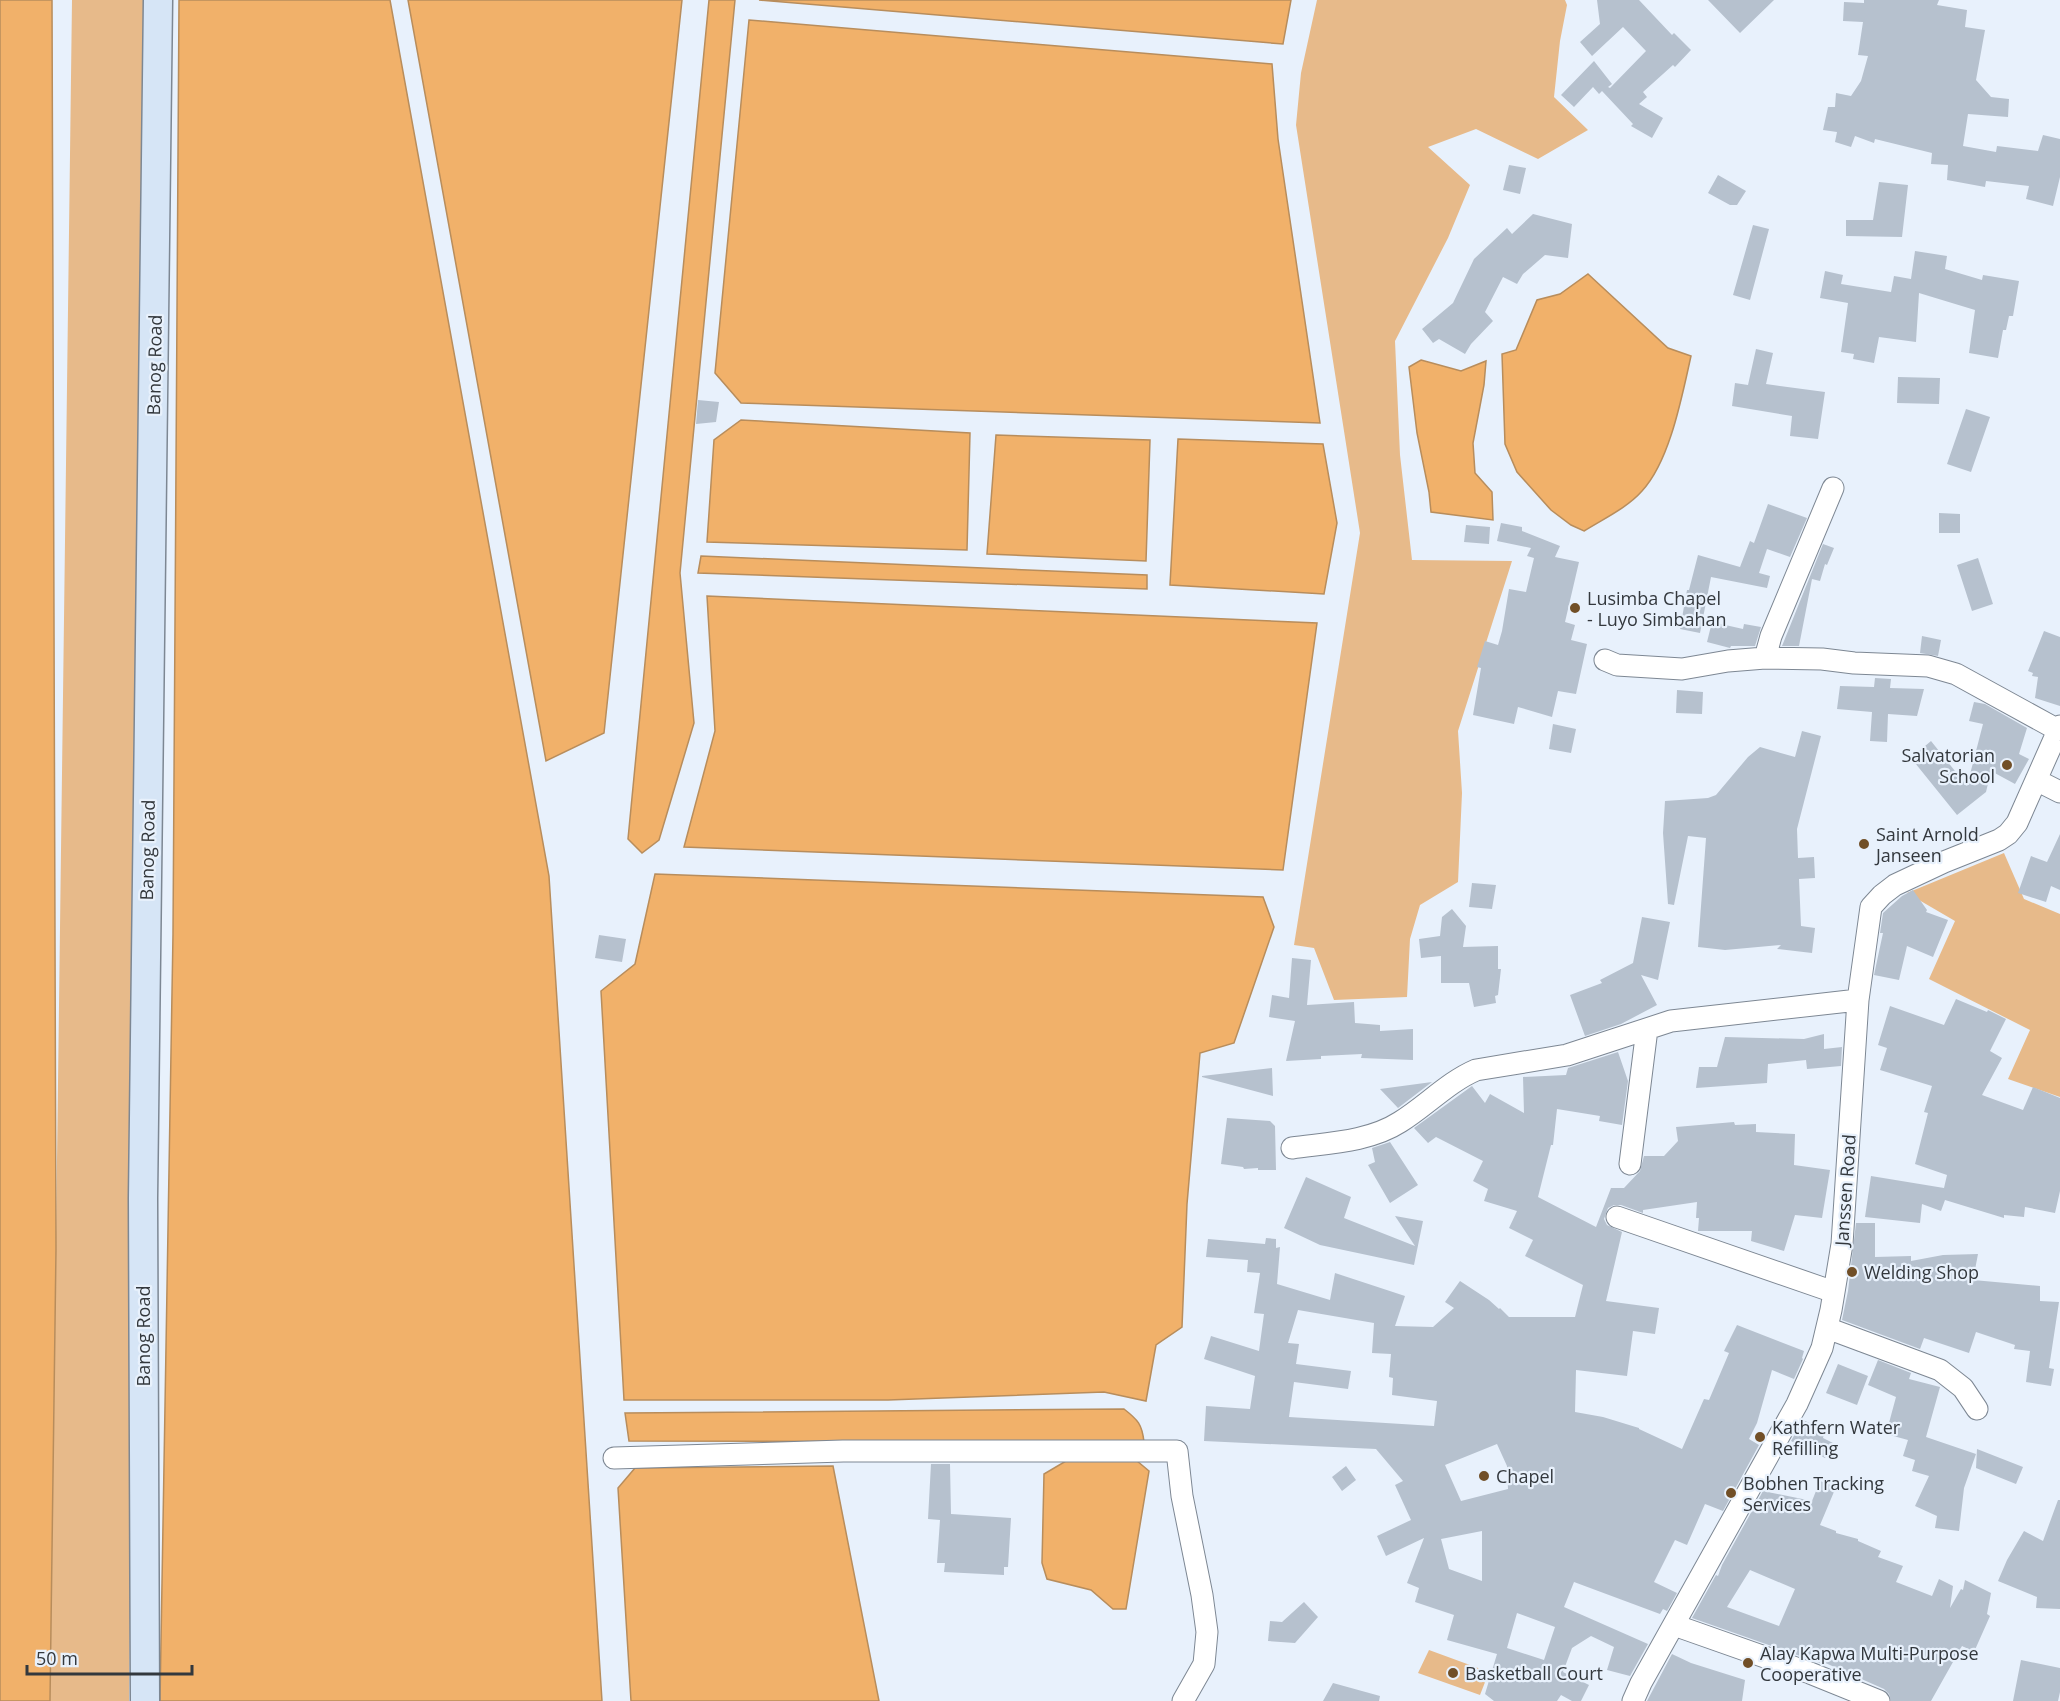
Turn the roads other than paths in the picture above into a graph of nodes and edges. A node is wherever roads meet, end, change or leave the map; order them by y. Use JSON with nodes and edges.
{"nodes":[{"id":1,"x":158,"y":0,"type":"edge"},
{"id":2,"x":1833,"y":488,"type":"dead end"},
{"id":3,"x":1765,"y":658,"type":"junction"},
{"id":4,"x":1605,"y":660,"type":"dead end"},
{"id":5,"x":2059,"y":728,"type":"edge"},
{"id":6,"x":2036,"y":780,"type":"junction"},
{"id":7,"x":2060,"y":792,"type":"edge"},
{"id":8,"x":1858,"y":1000,"type":"junction"},
{"id":9,"x":1647,"y":1029,"type":"junction"},
{"id":10,"x":1292,"y":1148,"type":"dead end"},
{"id":11,"x":1630,"y":1164,"type":"dead end"},
{"id":12,"x":1617,"y":1217,"type":"dead end"},
{"id":13,"x":1834,"y":1292,"type":"junction"},
{"id":14,"x":1827,"y":1328,"type":"junction"},
{"id":15,"x":1977,"y":1409,"type":"dead end"},
{"id":16,"x":614,"y":1458,"type":"dead end"},
{"id":17,"x":1674,"y":1625,"type":"junction"},
{"id":18,"x":145,"y":1701,"type":"edge"},
{"id":19,"x":1183,"y":1701,"type":"edge"},
{"id":20,"x":1633,"y":1701,"type":"edge"},
{"id":21,"x":1879,"y":1701,"type":"edge"}],
"edges":[{"from":1,"to":18,"type":"street","name":"Banog Road"},
{"from":2,"to":3,"type":"street"},
{"from":3,"to":4,"type":"street"},
{"from":3,"to":5,"type":"street"},
{"from":5,"to":6,"type":"street","name":"Janssen Road"},
{"from":6,"to":7,"type":"street"},
{"from":6,"to":8,"type":"street","name":"Janssen Road"},
{"from":8,"to":9,"type":"street"},
{"from":8,"to":13,"type":"street","name":"Janssen Road"},
{"from":9,"to":10,"type":"street"},
{"from":9,"to":11,"type":"street"},
{"from":12,"to":13,"type":"street"},
{"from":13,"to":14,"type":"street","name":"Janssen Road"},
{"from":14,"to":15,"type":"street"},
{"from":14,"to":17,"type":"street","name":"Janssen Road"},
{"from":16,"to":19,"type":"street"},
{"from":17,"to":20,"type":"street","name":"Janssen Road"},
{"from":17,"to":21,"type":"street"}]}
